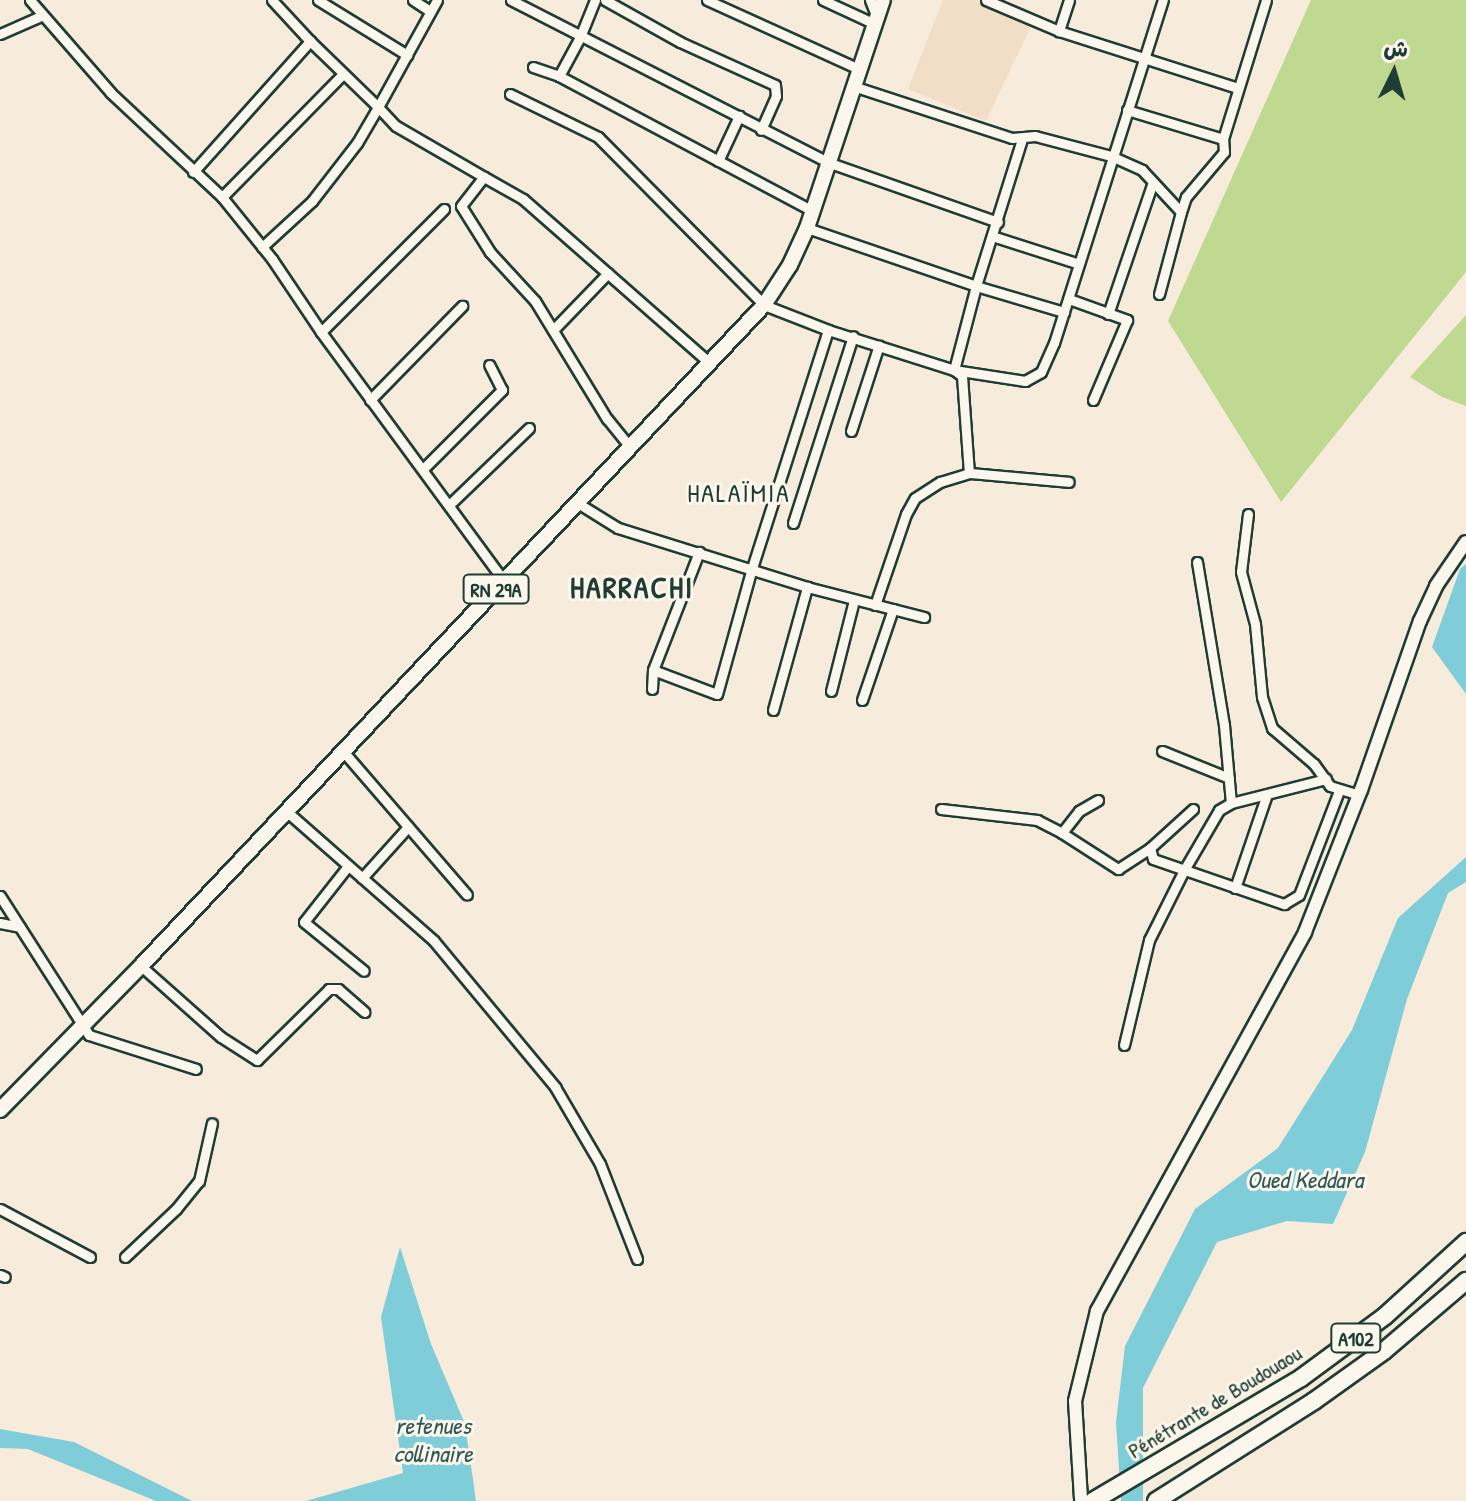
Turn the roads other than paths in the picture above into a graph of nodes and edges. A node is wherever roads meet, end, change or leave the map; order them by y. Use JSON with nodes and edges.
{"nodes":[{"id":1,"x":30,"y":0,"type":"edge"},
{"id":2,"x":272,"y":0,"type":"edge"},
{"id":3,"x":318,"y":0,"type":"edge"},
{"id":4,"x":413,"y":0,"type":"edge"},
{"id":5,"x":437,"y":0,"type":"edge"},
{"id":6,"x":511,"y":0,"type":"edge"},
{"id":7,"x":595,"y":0,"type":"edge"},
{"id":8,"x":605,"y":0,"type":"edge"},
{"id":9,"x":707,"y":0,"type":"edge"},
{"id":10,"x":823,"y":0,"type":"edge"},
{"id":11,"x":870,"y":0,"type":"edge"},
{"id":12,"x":883,"y":0,"type":"edge"},
{"id":13,"x":1069,"y":0,"type":"edge"},
{"id":14,"x":1163,"y":0,"type":"edge"},
{"id":15,"x":1266,"y":0,"type":"edge"},
{"id":16,"x":992,"y":1,"type":"edge"},
{"id":17,"x":430,"y":11,"type":"junction"},
{"id":18,"x":41,"y":16,"type":"junction"},
{"id":19,"x":876,"y":20,"type":"junction"},
{"id":20,"x":1059,"y":31,"type":"junction"},
{"id":21,"x":0,"y":34,"type":"edge"},
{"id":22,"x":580,"y":37,"type":"junction"},
{"id":23,"x":310,"y":41,"type":"junction"},
{"id":24,"x":407,"y":55,"type":"junction"},
{"id":25,"x":1142,"y":59,"type":"junction"},
{"id":26,"x":533,"y":67,"type":"dead end"},
{"id":27,"x":861,"y":70,"type":"junction"},
{"id":28,"x":342,"y":75,"type":"junction"},
{"id":29,"x":559,"y":76,"type":"junction"},
{"id":30,"x":856,"y":87,"type":"junction"},
{"id":31,"x":1238,"y":88,"type":"junction"},
{"id":32,"x":510,"y":94,"type":"dead end"},
{"id":33,"x":378,"y":107,"type":"junction"},
{"id":34,"x":1127,"y":110,"type":"junction"},
{"id":35,"x":739,"y":116,"type":"junction"},
{"id":36,"x":761,"y":130,"type":"junction"},
{"id":37,"x":1022,"y":139,"type":"junction"},
{"id":38,"x":1223,"y":139,"type":"junction"},
{"id":39,"x":1111,"y":156,"type":"junction"},
{"id":40,"x":718,"y":161,"type":"junction"},
{"id":41,"x":830,"y":163,"type":"junction"},
{"id":42,"x":193,"y":172,"type":"junction"},
{"id":43,"x":484,"y":177,"type":"junction"},
{"id":44,"x":1153,"y":182,"type":"junction"},
{"id":45,"x":222,"y":197,"type":"junction"},
{"id":46,"x":444,"y":209,"type":"dead end"},
{"id":47,"x":813,"y":211,"type":"junction"},
{"id":48,"x":1181,"y":212,"type":"junction"},
{"id":49,"x":998,"y":222,"type":"junction"},
{"id":50,"x":807,"y":228,"type":"junction"},
{"id":51,"x":992,"y":236,"type":"junction"},
{"id":52,"x":262,"y":247,"type":"junction"},
{"id":53,"x":1079,"y":264,"type":"junction"},
{"id":54,"x":608,"y":273,"type":"junction"},
{"id":55,"x":976,"y":286,"type":"junction"},
{"id":56,"x":1159,"y":294,"type":"dead end"},
{"id":57,"x":1069,"y":299,"type":"junction"},
{"id":58,"x":764,"y":305,"type":"junction"},
{"id":59,"x":462,"y":306,"type":"dead end"},
{"id":60,"x":1064,"y":312,"type":"junction"},
{"id":61,"x":1108,"y":314,"type":"junction"},
{"id":62,"x":553,"y":330,"type":"junction"},
{"id":63,"x":828,"y":330,"type":"junction"},
{"id":64,"x":321,"y":332,"type":"junction"},
{"id":65,"x":853,"y":336,"type":"junction"},
{"id":66,"x":879,"y":345,"type":"junction"},
{"id":67,"x":711,"y":364,"type":"junction"},
{"id":68,"x":489,"y":365,"type":"dead end"},
{"id":69,"x":954,"y":370,"type":"junction"},
{"id":70,"x":370,"y":400,"type":"junction"},
{"id":71,"x":1093,"y":400,"type":"dead end"},
{"id":72,"x":529,"y":428,"type":"dead end"},
{"id":73,"x":851,"y":431,"type":"dead end"},
{"id":74,"x":630,"y":447,"type":"junction"},
{"id":75,"x":423,"y":469,"type":"junction"},
{"id":76,"x":969,"y":473,"type":"junction"},
{"id":77,"x":1069,"y":482,"type":"dead end"},
{"id":78,"x":576,"y":502,"type":"junction"},
{"id":79,"x":449,"y":505,"type":"junction"},
{"id":80,"x":1248,"y":514,"type":"dead end"},
{"id":81,"x":793,"y":523,"type":"dead end"},
{"id":82,"x":1466,"y":542,"type":"edge"},
{"id":83,"x":699,"y":552,"type":"junction"},
{"id":84,"x":1197,"y":562,"type":"dead end"},
{"id":85,"x":752,"y":568,"type":"junction"},
{"id":86,"x":504,"y":581,"type":"junction"},
{"id":87,"x":807,"y":587,"type":"junction"},
{"id":88,"x":854,"y":600,"type":"junction"},
{"id":89,"x":875,"y":605,"type":"junction"},
{"id":90,"x":893,"y":609,"type":"junction"},
{"id":91,"x":924,"y":617,"type":"dead end"},
{"id":92,"x":653,"y":670,"type":"junction"},
{"id":93,"x":652,"y":689,"type":"dead end"},
{"id":94,"x":831,"y":691,"type":"dead end"},
{"id":95,"x":862,"y":700,"type":"dead end"},
{"id":96,"x":773,"y":710,"type":"dead end"},
{"id":97,"x":342,"y":750,"type":"junction"},
{"id":98,"x":1162,"y":751,"type":"dead end"},
{"id":99,"x":1229,"y":778,"type":"junction"},
{"id":100,"x":1326,"y":779,"type":"junction"},
{"id":101,"x":1339,"y":791,"type":"junction"},
{"id":102,"x":1267,"y":794,"type":"junction"},
{"id":103,"x":1359,"y":795,"type":"junction"},
{"id":104,"x":1098,"y":800,"type":"dead end"},
{"id":105,"x":1231,"y":803,"type":"junction"},
{"id":106,"x":941,"y":809,"type":"dead end"},
{"id":107,"x":1193,"y":809,"type":"dead end"},
{"id":108,"x":285,"y":810,"type":"junction"},
{"id":109,"x":408,"y":827,"type":"junction"},
{"id":110,"x":1062,"y":833,"type":"junction"},
{"id":111,"x":1150,"y":848,"type":"junction"},
{"id":112,"x":348,"y":866,"type":"junction"},
{"id":113,"x":1184,"y":870,"type":"junction"},
{"id":114,"x":362,"y":878,"type":"junction"},
{"id":115,"x":1235,"y":888,"type":"junction"},
{"id":116,"x":467,"y":895,"type":"dead end"},
{"id":117,"x":0,"y":896,"type":"edge"},
{"id":118,"x":0,"y":923,"type":"edge"},
{"id":119,"x":20,"y":927,"type":"junction"},
{"id":120,"x":141,"y":966,"type":"junction"},
{"id":121,"x":364,"y":971,"type":"dead end"},
{"id":122,"x":364,"y":1012,"type":"dead end"},
{"id":123,"x":82,"y":1027,"type":"junction"},
{"id":124,"x":1124,"y":1045,"type":"dead end"},
{"id":125,"x":196,"y":1069,"type":"dead end"},
{"id":126,"x":0,"y":1110,"type":"edge"},
{"id":127,"x":212,"y":1123,"type":"dead end"},
{"id":128,"x":0,"y":1209,"type":"edge"},
{"id":129,"x":1466,"y":1242,"type":"edge"},
{"id":130,"x":90,"y":1257,"type":"dead end"},
{"id":131,"x":125,"y":1257,"type":"dead end"},
{"id":132,"x":637,"y":1259,"type":"dead end"},
{"id":133,"x":1466,"y":1281,"type":"edge"},
{"id":134,"x":1087,"y":1500,"type":"edge"},
{"id":135,"x":1156,"y":1501,"type":"edge"}],
"edges":[{"from":1,"to":18,"type":"street"},
{"from":2,"to":23,"type":"street"},
{"from":3,"to":24,"type":"street"},
{"from":4,"to":17,"type":"street"},
{"from":5,"to":17,"type":"street"},
{"from":6,"to":22,"type":"street"},
{"from":7,"to":22,"type":"street"},
{"from":8,"to":36,"type":"street"},
{"from":9,"to":27,"type":"street"},
{"from":10,"to":19,"type":"street"},
{"from":11,"to":19,"type":"street"},
{"from":12,"to":19,"type":"main road","number":"RN 29A"},
{"from":13,"to":20,"type":"street"},
{"from":14,"to":25,"type":"street"},
{"from":15,"to":31,"type":"street"},
{"from":16,"to":20,"type":"street"},
{"from":17,"to":24,"type":"street"},
{"from":18,"to":21,"type":"street"},
{"from":18,"to":42,"type":"street"},
{"from":19,"to":27,"type":"main road","number":"RN 29A"},
{"from":20,"to":25,"type":"street"},
{"from":22,"to":29,"type":"street"},
{"from":22,"to":35,"type":"street"},
{"from":23,"to":28,"type":"street"},
{"from":23,"to":42,"type":"street"},
{"from":24,"to":33,"type":"street"},
{"from":25,"to":31,"type":"street"},
{"from":25,"to":34,"type":"street"},
{"from":26,"to":29,"type":"street"},
{"from":27,"to":30,"type":"main road","number":"RN 29A"},
{"from":28,"to":33,"type":"street"},
{"from":28,"to":45,"type":"street"},
{"from":29,"to":40,"type":"street"},
{"from":30,"to":37,"type":"street"},
{"from":30,"to":41,"type":"main road","number":"RN 29A"},
{"from":31,"to":38,"type":"street"},
{"from":32,"to":58,"type":"street"},
{"from":33,"to":43,"type":"street"},
{"from":33,"to":52,"type":"street"},
{"from":34,"to":38,"type":"street"},
{"from":34,"to":39,"type":"street"},
{"from":35,"to":36,"type":"street"},
{"from":35,"to":40,"type":"street"},
{"from":36,"to":41,"type":"street"},
{"from":37,"to":39,"type":"street"},
{"from":37,"to":49,"type":"street"},
{"from":38,"to":48,"type":"street"},
{"from":39,"to":44,"type":"street"},
{"from":39,"to":53,"type":"street"},
{"from":40,"to":47,"type":"street"},
{"from":41,"to":47,"type":"main road","number":"RN 29A"},
{"from":41,"to":49,"type":"street"},
{"from":42,"to":45,"type":"street"},
{"from":43,"to":54,"type":"street"},
{"from":43,"to":62,"type":"street"},
{"from":44,"to":48,"type":"street"},
{"from":44,"to":61,"type":"street"},
{"from":45,"to":52,"type":"street"},
{"from":46,"to":64,"type":"street"},
{"from":47,"to":50,"type":"main road","number":"RN 29A"},
{"from":48,"to":56,"type":"street"},
{"from":49,"to":51,"type":"street"},
{"from":50,"to":55,"type":"street"},
{"from":50,"to":58,"type":"main road","number":"RN 29A"},
{"from":51,"to":53,"type":"street"},
{"from":51,"to":55,"type":"street"},
{"from":52,"to":64,"type":"street"},
{"from":53,"to":57,"type":"street"},
{"from":54,"to":62,"type":"street"},
{"from":54,"to":67,"type":"street"},
{"from":55,"to":60,"type":"street"},
{"from":55,"to":69,"type":"street"},
{"from":57,"to":60,"type":"street"},
{"from":57,"to":61,"type":"street"},
{"from":58,"to":63,"type":"street"},
{"from":58,"to":67,"type":"main road","number":"RN 29A"},
{"from":59,"to":70,"type":"street"},
{"from":60,"to":69,"type":"street"},
{"from":61,"to":71,"type":"street"},
{"from":62,"to":74,"type":"street"},
{"from":63,"to":65,"type":"street"},
{"from":63,"to":85,"type":"street"},
{"from":64,"to":70,"type":"street"},
{"from":65,"to":66,"type":"street"},
{"from":65,"to":81,"type":"street"},
{"from":66,"to":69,"type":"street"},
{"from":66,"to":73,"type":"street"},
{"from":67,"to":74,"type":"main road","number":"RN 29A"},
{"from":68,"to":75,"type":"street"},
{"from":69,"to":76,"type":"street"},
{"from":70,"to":75,"type":"street"},
{"from":72,"to":79,"type":"street"},
{"from":74,"to":78,"type":"main road","number":"RN 29A"},
{"from":75,"to":79,"type":"street"},
{"from":76,"to":77,"type":"street"},
{"from":76,"to":89,"type":"street"},
{"from":78,"to":83,"type":"street"},
{"from":78,"to":86,"type":"main road","number":"RN 29A"},
{"from":79,"to":86,"type":"street"},
{"from":80,"to":100,"type":"street"},
{"from":82,"to":103,"type":"main road"},
{"from":83,"to":85,"type":"street"},
{"from":83,"to":92,"type":"street"},
{"from":84,"to":99,"type":"street"},
{"from":85,"to":87,"type":"street"},
{"from":85,"to":92,"type":"street"},
{"from":86,"to":97,"type":"main road","number":"RN 29A"},
{"from":87,"to":88,"type":"street"},
{"from":87,"to":96,"type":"street"},
{"from":88,"to":89,"type":"street"},
{"from":88,"to":94,"type":"street"},
{"from":89,"to":90,"type":"street"},
{"from":90,"to":91,"type":"street"},
{"from":90,"to":95,"type":"street"},
{"from":92,"to":93,"type":"street"},
{"from":97,"to":108,"type":"main road","number":"RN 29A"},
{"from":97,"to":109,"type":"street"},
{"from":98,"to":99,"type":"street"},
{"from":99,"to":105,"type":"street"},
{"from":100,"to":101,"type":"street"},
{"from":100,"to":102,"type":"street"},
{"from":101,"to":103,"type":"street"},
{"from":101,"to":115,"type":"street"},
{"from":102,"to":105,"type":"street"},
{"from":102,"to":115,"type":"street"},
{"from":103,"to":134,"type":"main road"},
{"from":104,"to":110,"type":"street"},
{"from":105,"to":113,"type":"street"},
{"from":106,"to":110,"type":"street"},
{"from":107,"to":111,"type":"street"},
{"from":108,"to":112,"type":"street"},
{"from":108,"to":120,"type":"main road","number":"RN 29A"},
{"from":109,"to":114,"type":"street"},
{"from":109,"to":116,"type":"street"},
{"from":110,"to":111,"type":"street"},
{"from":111,"to":113,"type":"street"},
{"from":112,"to":114,"type":"street"},
{"from":112,"to":121,"type":"street"},
{"from":113,"to":115,"type":"street"},
{"from":113,"to":124,"type":"street"},
{"from":114,"to":132,"type":"street"},
{"from":117,"to":119,"type":"street"},
{"from":118,"to":119,"type":"street"},
{"from":119,"to":123,"type":"street"},
{"from":120,"to":122,"type":"street"},
{"from":120,"to":123,"type":"main road","number":"RN 29A"},
{"from":123,"to":125,"type":"street"},
{"from":123,"to":126,"type":"main road","number":"RN 29A"},
{"from":127,"to":131,"type":"street"},
{"from":128,"to":130,"type":"street"},
{"from":129,"to":134,"type":"highway","name":"Pénétrante de Boudouaou","number":"A102"},
{"from":133,"to":135,"type":"highway","number":"A102"}]}
